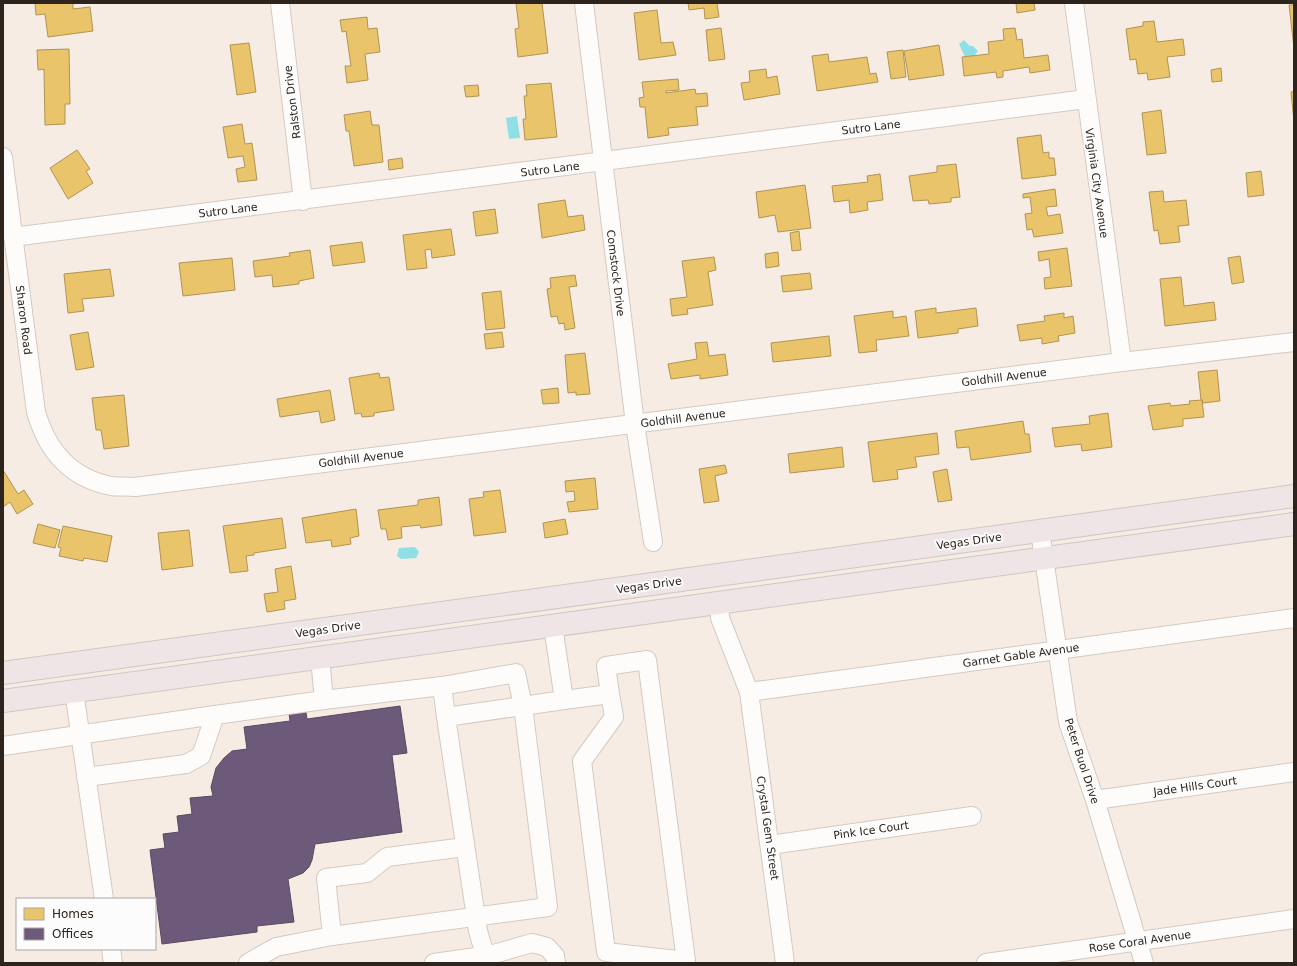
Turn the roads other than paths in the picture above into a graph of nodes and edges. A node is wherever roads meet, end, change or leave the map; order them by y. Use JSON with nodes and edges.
{"nodes":[{"id":1,"x":280,"y":3,"type":"edge"},
{"id":2,"x":584,"y":3,"type":"edge"},
{"id":3,"x":1074,"y":3,"type":"edge"},
{"id":4,"x":1086,"y":99,"type":"junction"},
{"id":5,"x":3,"y":157,"type":"edge"},
{"id":6,"x":602,"y":162,"type":"junction"},
{"id":7,"x":303,"y":200,"type":"junction"},
{"id":8,"x":13,"y":237,"type":"junction"},
{"id":9,"x":1294,"y":342,"type":"edge"},
{"id":10,"x":1122,"y":362,"type":"junction"},
{"id":11,"x":635,"y":424,"type":"junction"},
{"id":12,"x":74,"y":470,"type":"joint"},
{"id":13,"x":1294,"y":496,"type":"edge"},
{"id":14,"x":1294,"y":524,"type":"edge"},
{"id":15,"x":1040,"y":531,"type":"junction"},
{"id":16,"x":653,"y":542,"type":"dead end"},
{"id":17,"x":1044,"y":559,"type":"junction"},
{"id":18,"x":549,"y":599,"type":"junction"},
{"id":19,"x":719,"y":603,"type":"junction"},
{"id":20,"x":1294,"y":618,"type":"edge"},
{"id":21,"x":553,"y":626,"type":"junction"},
{"id":22,"x":1056,"y":650,"type":"junction"},
{"id":23,"x":320,"y":658,"type":"junction"},
{"id":24,"x":3,"y":673,"type":"edge"},
{"id":25,"x":442,"y":686,"type":"junction"},
{"id":26,"x":74,"y":691,"type":"junction"},
{"id":27,"x":749,"y":692,"type":"junction"},
{"id":28,"x":610,"y":694,"type":"junction"},
{"id":29,"x":324,"y":700,"type":"junction"},
{"id":30,"x":564,"y":700,"type":"junction"},
{"id":31,"x":3,"y":701,"type":"edge"},
{"id":32,"x":523,"y":706,"type":"junction"},
{"id":33,"x":215,"y":715,"type":"junction"},
{"id":34,"x":446,"y":718,"type":"junction"},
{"id":35,"x":79,"y":734,"type":"junction"},
{"id":36,"x":3,"y":746,"type":"edge"},
{"id":37,"x":1294,"y":772,"type":"edge"},
{"id":38,"x":86,"y":777,"type":"junction"},
{"id":39,"x":1095,"y":800,"type":"junction"},
{"id":40,"x":972,"y":816,"type":"dead end"},
{"id":41,"x":770,"y":844,"type":"junction"},
{"id":42,"x":465,"y":847,"type":"junction"},
{"id":43,"x":104,"y":898,"type":"edge"},
{"id":44,"x":476,"y":917,"type":"junction"},
{"id":45,"x":1294,"y":919,"type":"edge"},
{"id":46,"x":332,"y":936,"type":"junction"},
{"id":47,"x":1138,"y":941,"type":"junction"},
{"id":48,"x":111,"y":950,"type":"edge"},
{"id":49,"x":485,"y":955,"type":"junction"},
{"id":50,"x":114,"y":963,"type":"edge"},
{"id":51,"x":248,"y":963,"type":"edge"},
{"id":52,"x":434,"y":963,"type":"edge"},
{"id":53,"x":556,"y":963,"type":"edge"},
{"id":54,"x":785,"y":963,"type":"edge"},
{"id":55,"x":986,"y":963,"type":"edge"},
{"id":56,"x":1144,"y":963,"type":"edge"}],
"edges":[{"from":1,"to":7,"type":"street","name":"Ralston Drive"},
{"from":2,"to":6,"type":"street","name":"Comstock Drive"},
{"from":3,"to":4,"type":"street","name":"Virginia City Avenue"},
{"from":4,"to":6,"type":"street","name":"Sutro Lane"},
{"from":4,"to":10,"type":"street","name":"Virginia City Avenue"},
{"from":5,"to":8,"type":"street","name":"Sharon Road"},
{"from":6,"to":7,"type":"street","name":"Sutro Lane"},
{"from":6,"to":11,"type":"street","name":"Comstock Drive"},
{"from":7,"to":8,"type":"street","name":"Sutro Lane"},
{"from":8,"to":12,"type":"street","name":"Sharon Road"},
{"from":9,"to":10,"type":"street","name":"Goldhill Avenue"},
{"from":10,"to":11,"type":"street","name":"Goldhill Avenue"},
{"from":11,"to":12,"type":"street","name":"Goldhill Avenue"},
{"from":11,"to":16,"type":"street","name":"Comstock Drive"},
{"from":13,"to":15,"type":"main road","name":"Vegas Drive"},
{"from":14,"to":17,"type":"main road"},
{"from":15,"to":17,"type":"street","name":"Peter Buol Drive"},
{"from":15,"to":18,"type":"main road","name":"Vegas Drive"},
{"from":17,"to":19,"type":"main road"},
{"from":17,"to":22,"type":"street","name":"Peter Buol Drive"},
{"from":18,"to":21,"type":"main road"},
{"from":18,"to":24,"type":"main road","name":"Vegas Drive"},
{"from":19,"to":21,"type":"main road"},
{"from":19,"to":27,"type":"street","name":"Crystal Gem Street"},
{"from":20,"to":22,"type":"street","name":"Garnet Gable Avenue"},
{"from":21,"to":23,"type":"main road"},
{"from":21,"to":30,"type":"street"},
{"from":22,"to":27,"type":"street","name":"Garnet Gable Avenue"},
{"from":22,"to":39,"type":"street","name":"Peter Buol Drive"},
{"from":23,"to":26,"type":"main road"},
{"from":23,"to":29,"type":"street"},
{"from":25,"to":29,"type":"street"},
{"from":25,"to":32,"type":"street"},
{"from":25,"to":34,"type":"street"},
{"from":26,"to":31,"type":"main road"},
{"from":26,"to":35,"type":"street"},
{"from":27,"to":41,"type":"street","name":"Crystal Gem Street"},
{"from":28,"to":28,"type":"street"},
{"from":28,"to":30,"type":"street"},
{"from":29,"to":33,"type":"street"},
{"from":30,"to":32,"type":"street"},
{"from":32,"to":34,"type":"street"},
{"from":32,"to":44,"type":"street"},
{"from":33,"to":35,"type":"street"},
{"from":33,"to":38,"type":"street"},
{"from":34,"to":42,"type":"street"},
{"from":35,"to":36,"type":"street"},
{"from":35,"to":38,"type":"street"},
{"from":37,"to":39,"type":"street","name":"Jade Hills Court"},
{"from":38,"to":43,"type":"street"},
{"from":39,"to":47,"type":"street","name":"Peter Buol Drive"},
{"from":40,"to":41,"type":"street","name":"Pink Ice Court"},
{"from":41,"to":54,"type":"street","name":"Crystal Gem Street"},
{"from":42,"to":44,"type":"street"},
{"from":42,"to":46,"type":"street"},
{"from":44,"to":46,"type":"street"},
{"from":44,"to":49,"type":"street"},
{"from":45,"to":47,"type":"street","name":"Rose Coral Avenue"},
{"from":46,"to":51,"type":"street"},
{"from":47,"to":55,"type":"street","name":"Rose Coral Avenue"},
{"from":47,"to":56,"type":"street","name":"Peter Buol Drive"},
{"from":48,"to":50,"type":"street"},
{"from":49,"to":52,"type":"street"},
{"from":49,"to":53,"type":"street"}]}
